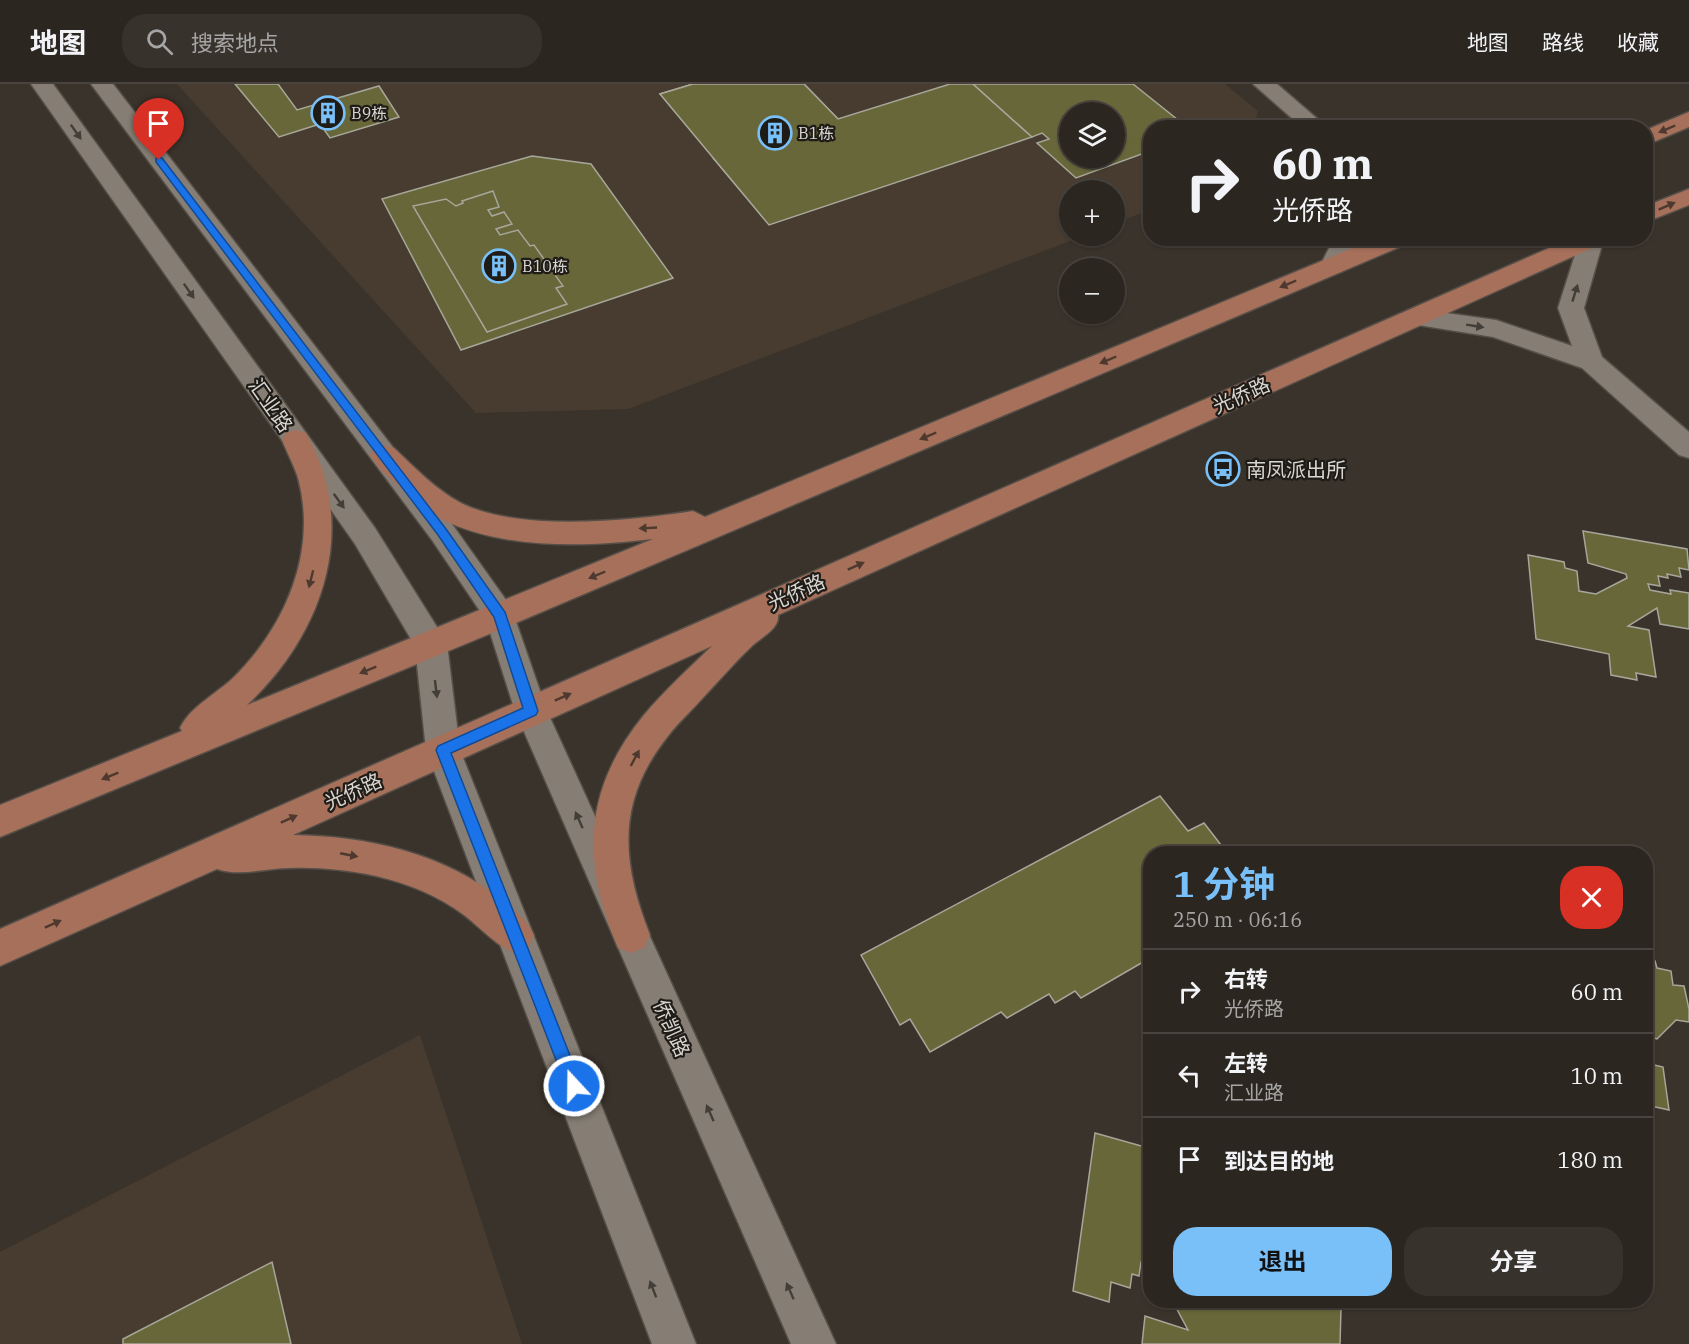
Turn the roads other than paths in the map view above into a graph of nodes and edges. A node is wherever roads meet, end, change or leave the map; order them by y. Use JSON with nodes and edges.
{"nodes":[{"id":1,"x":42,"y":84,"type":"edge"},
{"id":2,"x":102,"y":84,"type":"edge"},
{"id":3,"x":1264,"y":84,"type":"edge"},
{"id":4,"x":1689,"y":119,"type":"edge"},
{"id":5,"x":1307,"y":120,"type":"edge"},
{"id":6,"x":1653,"y":135,"type":"edge"},
{"id":7,"x":1689,"y":196,"type":"edge"},
{"id":8,"x":1653,"y":213,"type":"edge"},
{"id":9,"x":1342,"y":246,"type":"edge"},
{"id":10,"x":1381,"y":246,"type":"edge"},
{"id":11,"x":1577,"y":246,"type":"edge"},
{"id":12,"x":1591,"y":246,"type":"edge"},
{"id":13,"x":1332,"y":266,"type":"junction"},
{"id":14,"x":1418,"y":317,"type":"junction"},
{"id":15,"x":1591,"y":362,"type":"junction"},
{"id":16,"x":296,"y":440,"type":"junction"},
{"id":17,"x":1689,"y":448,"type":"edge"},
{"id":18,"x":384,"y":455,"type":"junction"},
{"id":19,"x":747,"y":512,"type":"junction"},
{"id":20,"x":807,"y":588,"type":"junction"},
{"id":21,"x":500,"y":616,"type":"junction"},
{"id":22,"x":431,"y":644,"type":"junction"},
{"id":23,"x":531,"y":711,"type":"junction"},
{"id":24,"x":443,"y":750,"type":"junction"},
{"id":25,"x":156,"y":757,"type":"junction"},
{"id":26,"x":0,"y":821,"type":"edge"},
{"id":27,"x":187,"y":865,"type":"junction"},
{"id":28,"x":515,"y":935,"type":"junction"},
{"id":29,"x":631,"y":935,"type":"junction"},
{"id":30,"x":0,"y":948,"type":"edge"},
{"id":31,"x":674,"y":1344,"type":"edge"},
{"id":32,"x":814,"y":1344,"type":"edge"}],
"edges":[{"from":1,"to":16,"type":"street","name":"汇业路","one_way":true},
{"from":2,"to":18,"type":"street"},
{"from":3,"to":5,"type":"street"},
{"from":4,"to":6,"type":"main road","one_way":true},
{"from":8,"to":7,"type":"main road","one_way":true},
{"from":9,"to":13,"type":"street"},
{"from":10,"to":13,"type":"main road"},
{"from":11,"to":14,"type":"main road","name":"光侨路"},
{"from":15,"to":12,"type":"street","one_way":true},
{"from":13,"to":19,"type":"main road","one_way":true},
{"from":14,"to":15,"type":"street","one_way":true},
{"from":20,"to":14,"type":"main road","name":"光侨路","one_way":true},
{"from":15,"to":17,"type":"street"},
{"from":16,"to":22,"type":"street","name":"汇业路","one_way":true},
{"from":16,"to":25,"type":"main road","one_way":true},
{"from":19,"to":18,"type":"main road","one_way":true},
{"from":18,"to":21,"type":"street"},
{"from":19,"to":21,"type":"main road","one_way":true},
{"from":23,"to":20,"type":"main road","name":"光侨路","one_way":true},
{"from":29,"to":20,"type":"main road","one_way":true},
{"from":21,"to":22,"type":"main road"},
{"from":21,"to":23,"type":"street"},
{"from":22,"to":24,"type":"street","name":"汇业路","one_way":true},
{"from":22,"to":25,"type":"main road","one_way":true},
{"from":23,"to":24,"type":"main road","name":"光侨路"},
{"from":29,"to":23,"type":"street","name":"侨凯路","one_way":true},
{"from":27,"to":24,"type":"main road","name":"光侨路","one_way":true},
{"from":24,"to":28,"type":"street"},
{"from":25,"to":26,"type":"main road","one_way":true},
{"from":27,"to":28,"type":"main road","one_way":true},
{"from":30,"to":27,"type":"main road","name":"光侨路","one_way":true},
{"from":31,"to":28,"type":"street","one_way":true},
{"from":32,"to":29,"type":"street","name":"侨凯路","one_way":true}]}
